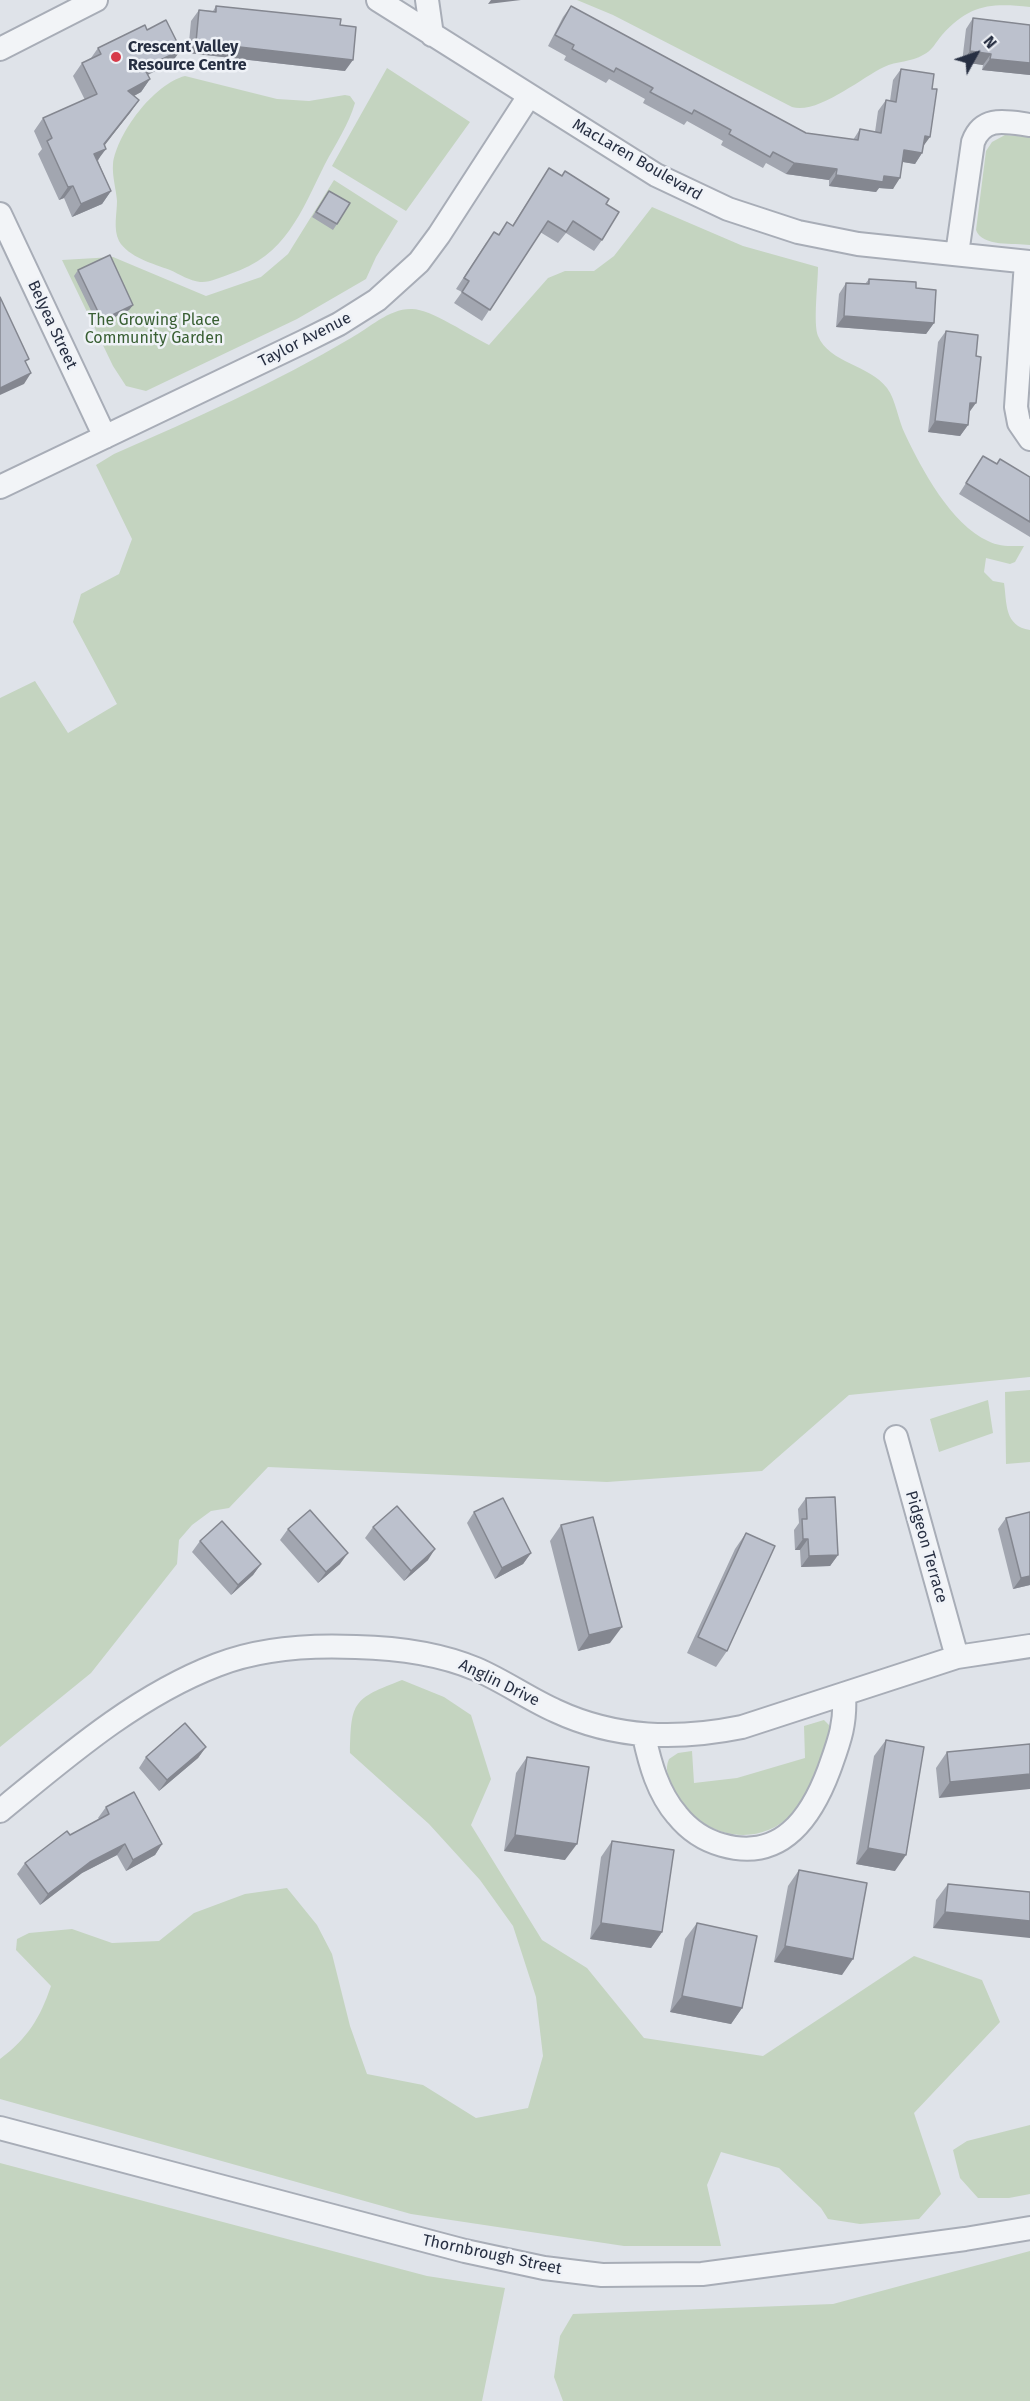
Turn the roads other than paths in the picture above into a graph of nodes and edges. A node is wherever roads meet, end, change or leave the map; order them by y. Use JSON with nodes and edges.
{"nodes":[{"id":1,"x":96,"y":0,"type":"edge"},
{"id":2,"x":378,"y":0,"type":"edge"},
{"id":3,"x":427,"y":0,"type":"edge"},
{"id":4,"x":432,"y":35,"type":"junction"},
{"id":5,"x":0,"y":49,"type":"edge"},
{"id":6,"x":529,"y":96,"type":"junction"},
{"id":7,"x":1030,"y":125,"type":"edge"},
{"id":8,"x":0,"y":214,"type":"edge"},
{"id":9,"x":957,"y":254,"type":"junction"},
{"id":10,"x":1028,"y":262,"type":"edge"},
{"id":11,"x":105,"y":437,"type":"junction"},
{"id":12,"x":1030,"y":439,"type":"edge"},
{"id":13,"x":0,"y":487,"type":"edge"},
{"id":14,"x":896,"y":1437,"type":"dead end"},
{"id":15,"x":1030,"y":1646,"type":"edge"},
{"id":16,"x":957,"y":1657,"type":"junction"},
{"id":17,"x":844,"y":1695,"type":"junction"},
{"id":18,"x":644,"y":1736,"type":"junction"},
{"id":19,"x":0,"y":1811,"type":"edge"},
{"id":20,"x":0,"y":2128,"type":"edge"},
{"id":21,"x":1030,"y":2228,"type":"edge"}],
"edges":[{"from":1,"to":5,"type":"street"},
{"from":2,"to":4,"type":"street","name":"MacLaren Boulevard"},
{"from":3,"to":4,"type":"street"},
{"from":4,"to":6,"type":"street","name":"MacLaren Boulevard"},
{"from":6,"to":9,"type":"street","name":"MacLaren Boulevard"},
{"from":6,"to":11,"type":"street","name":"Taylor Avenue"},
{"from":7,"to":9,"type":"street"},
{"from":8,"to":11,"type":"street","name":"Belyea Street"},
{"from":9,"to":10,"type":"street","name":"MacLaren Boulevard"},
{"from":10,"to":12,"type":"street"},
{"from":11,"to":13,"type":"street","name":"Taylor Avenue"},
{"from":14,"to":16,"type":"street","name":"Pidgeon Terrace"},
{"from":15,"to":16,"type":"street","name":"Anglin Drive"},
{"from":16,"to":17,"type":"street","name":"Anglin Drive"},
{"from":17,"to":18,"type":"street","name":"Anglin Drive"},
{"from":17,"to":18,"type":"street"},
{"from":18,"to":19,"type":"street","name":"Anglin Drive"},
{"from":20,"to":21,"type":"street","name":"Thornbrough Street"}]}
